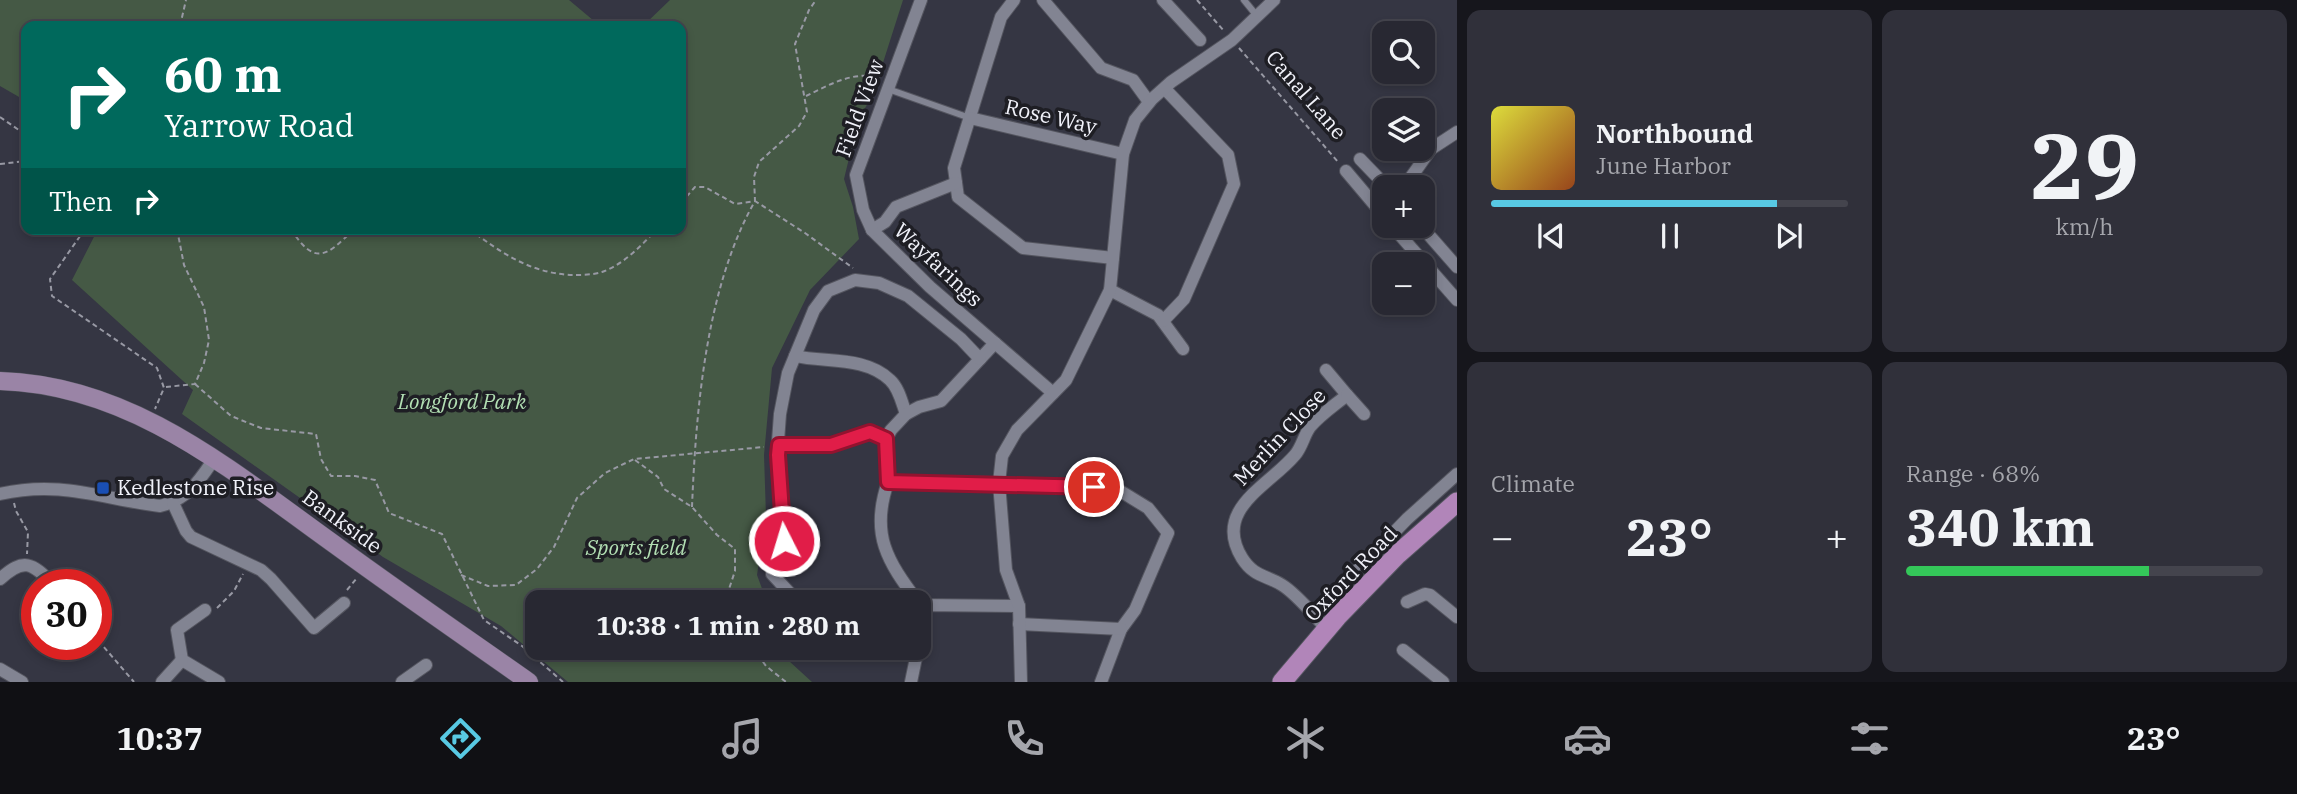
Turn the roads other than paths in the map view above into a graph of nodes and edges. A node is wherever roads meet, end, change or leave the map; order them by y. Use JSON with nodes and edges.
{"nodes":[{"id":1,"x":921,"y":0,"type":"edge"},
{"id":2,"x":1014,"y":0,"type":"edge"},
{"id":3,"x":1163,"y":0,"type":"edge"},
{"id":4,"x":1244,"y":0,"type":"edge"},
{"id":5,"x":1274,"y":0,"type":"edge"},
{"id":6,"x":1044,"y":1,"type":"edge"},
{"id":7,"x":1257,"y":16,"type":"junction"},
{"id":8,"x":1200,"y":40,"type":"dead end"},
{"id":9,"x":890,"y":85,"type":"junction"},
{"id":10,"x":1164,"y":89,"type":"junction"},
{"id":11,"x":1149,"y":102,"type":"junction"},
{"id":12,"x":970,"y":118,"type":"junction"},
{"id":13,"x":1457,"y":132,"type":"edge"},
{"id":14,"x":1123,"y":154,"type":"junction"},
{"id":15,"x":1360,"y":159,"type":"dead end"},
{"id":16,"x":1346,"y":171,"type":"road end"},
{"id":17,"x":1375,"y":175,"type":"edge"},
{"id":18,"x":1413,"y":175,"type":"edge"},
{"id":19,"x":956,"y":183,"type":"junction"},
{"id":20,"x":1372,"y":202,"type":"edge"},
{"id":21,"x":872,"y":230,"type":"junction"},
{"id":22,"x":1403,"y":238,"type":"edge"},
{"id":23,"x":1432,"y":238,"type":"edge"},
{"id":24,"x":1113,"y":258,"type":"junction"},
{"id":25,"x":1457,"y":267,"type":"edge"},
{"id":26,"x":1110,"y":290,"type":"junction"},
{"id":27,"x":1457,"y":300,"type":"edge"},
{"id":28,"x":1163,"y":321,"type":"junction"},
{"id":29,"x":995,"y":343,"type":"junction"},
{"id":30,"x":1183,"y":349,"type":"dead end"},
{"id":31,"x":795,"y":356,"type":"junction"},
{"id":32,"x":980,"y":359,"type":"junction"},
{"id":33,"x":1326,"y":370,"type":"dead end"},
{"id":34,"x":0,"y":381,"type":"edge"},
{"id":35,"x":1053,"y":393,"type":"junction"},
{"id":36,"x":1347,"y":395,"type":"junction"},
{"id":37,"x":906,"y":414,"type":"junction"},
{"id":38,"x":1364,"y":414,"type":"dead end"},
{"id":39,"x":886,"y":439,"type":"junction"},
{"id":40,"x":779,"y":445,"type":"junction"},
{"id":41,"x":214,"y":459,"type":"junction"},
{"id":42,"x":1457,"y":474,"type":"edge"},
{"id":43,"x":888,"y":482,"type":"junction"},
{"id":44,"x":999,"y":483,"type":"junction"},
{"id":45,"x":6,"y":493,"type":"edge"},
{"id":46,"x":1457,"y":502,"type":"edge"},
{"id":47,"x":173,"y":503,"type":"junction"},
{"id":48,"x":38,"y":569,"type":"edge"},
{"id":49,"x":0,"y":579,"type":"edge"},
{"id":50,"x":787,"y":590,"type":"edge"},
{"id":51,"x":909,"y":590,"type":"edge"},
{"id":52,"x":1406,"y":602,"type":"dead end"},
{"id":53,"x":344,"y":603,"type":"road end"},
{"id":54,"x":931,"y":604,"type":"edge"},
{"id":55,"x":1019,"y":606,"type":"junction"},
{"id":56,"x":205,"y":610,"type":"road end"},
{"id":57,"x":1313,"y":616,"type":"junction"},
{"id":58,"x":1457,"y":618,"type":"edge"},
{"id":59,"x":1020,"y":624,"type":"junction"},
{"id":60,"x":1121,"y":629,"type":"junction"},
{"id":61,"x":1328,"y":630,"type":"junction"},
{"id":62,"x":1403,"y":650,"type":"dead end"},
{"id":63,"x":182,"y":660,"type":"junction"},
{"id":64,"x":916,"y":660,"type":"edge"},
{"id":65,"x":426,"y":665,"type":"dead end"},
{"id":66,"x":0,"y":669,"type":"edge"},
{"id":67,"x":22,"y":682,"type":"edge"},
{"id":68,"x":162,"y":682,"type":"edge"},
{"id":69,"x":219,"y":682,"type":"edge"},
{"id":70,"x":402,"y":682,"type":"edge"},
{"id":71,"x":529,"y":682,"type":"edge"},
{"id":72,"x":911,"y":682,"type":"edge"},
{"id":73,"x":921,"y":682,"type":"edge"},
{"id":74,"x":1021,"y":682,"type":"edge"},
{"id":75,"x":1101,"y":682,"type":"edge"},
{"id":76,"x":1282,"y":682,"type":"edge"},
{"id":77,"x":1443,"y":682,"type":"edge"}],
"edges":[{"from":1,"to":9,"type":"street","name":"Field View"},
{"from":2,"to":12,"type":"street"},
{"from":3,"to":8,"type":"street"},
{"from":4,"to":7,"type":"lane"},
{"from":5,"to":7,"type":"street"},
{"from":6,"to":11,"type":"street"},
{"from":7,"to":10,"type":"street"},
{"from":9,"to":12,"type":"lane"},
{"from":9,"to":21,"type":"street","name":"Field View"},
{"from":10,"to":11,"type":"street"},
{"from":10,"to":28,"type":"street"},
{"from":11,"to":14,"type":"street"},
{"from":12,"to":14,"type":"street","name":"Rose Way"},
{"from":12,"to":19,"type":"street"},
{"from":13,"to":18,"type":"street"},
{"from":14,"to":24,"type":"street"},
{"from":15,"to":17,"type":"street"},
{"from":16,"to":20,"type":"street","name":"Canal Lane"},
{"from":19,"to":21,"type":"street","name":"Wayfarings"},
{"from":19,"to":24,"type":"street"},
{"from":21,"to":29,"type":"street","name":"Wayfarings"},
{"from":22,"to":27,"type":"street"},
{"from":23,"to":25,"type":"street"},
{"from":24,"to":26,"type":"street"},
{"from":26,"to":28,"type":"street"},
{"from":26,"to":35,"type":"street"},
{"from":28,"to":30,"type":"street"},
{"from":29,"to":32,"type":"street"},
{"from":29,"to":35,"type":"street","name":"Wayfarings"},
{"from":31,"to":32,"type":"street"},
{"from":31,"to":37,"type":"street"},
{"from":31,"to":40,"type":"street"},
{"from":32,"to":37,"type":"street"},
{"from":33,"to":36,"type":"street","name":"Merlin Close"},
{"from":34,"to":41,"type":"street","name":"Bankside"},
{"from":35,"to":44,"type":"street"},
{"from":36,"to":38,"type":"street","name":"Merlin Close"},
{"from":36,"to":57,"type":"street","name":"Merlin Close"},
{"from":37,"to":39,"type":"street"},
{"from":39,"to":40,"type":"street"},
{"from":39,"to":43,"type":"street"},
{"from":40,"to":50,"type":"street"},
{"from":41,"to":47,"type":"street"},
{"from":41,"to":71,"type":"street","name":"Bankside"},
{"from":42,"to":57,"type":"street"},
{"from":43,"to":44,"type":"street"},
{"from":43,"to":51,"type":"street"},
{"from":44,"to":55,"type":"street"},
{"from":44,"to":60,"type":"street"},
{"from":45,"to":47,"type":"street"},
{"from":46,"to":61,"type":"main road","name":"Oxford Road"},
{"from":47,"to":53,"type":"street"},
{"from":48,"to":49,"type":"street"},
{"from":52,"to":58,"type":"street"},
{"from":54,"to":55,"type":"street"},
{"from":55,"to":59,"type":"street"},
{"from":56,"to":63,"type":"street"},
{"from":57,"to":61,"type":"street","name":"Merlin Close"},
{"from":59,"to":60,"type":"street"},
{"from":59,"to":74,"type":"street"},
{"from":60,"to":75,"type":"street"},
{"from":61,"to":76,"type":"main road","name":"Oxford Road"},
{"from":62,"to":77,"type":"street"},
{"from":63,"to":68,"type":"street"},
{"from":63,"to":69,"type":"street"},
{"from":64,"to":72,"type":"street"},
{"from":65,"to":70,"type":"street"},
{"from":66,"to":67,"type":"street"},
{"from":72,"to":73,"type":"street"}]}
